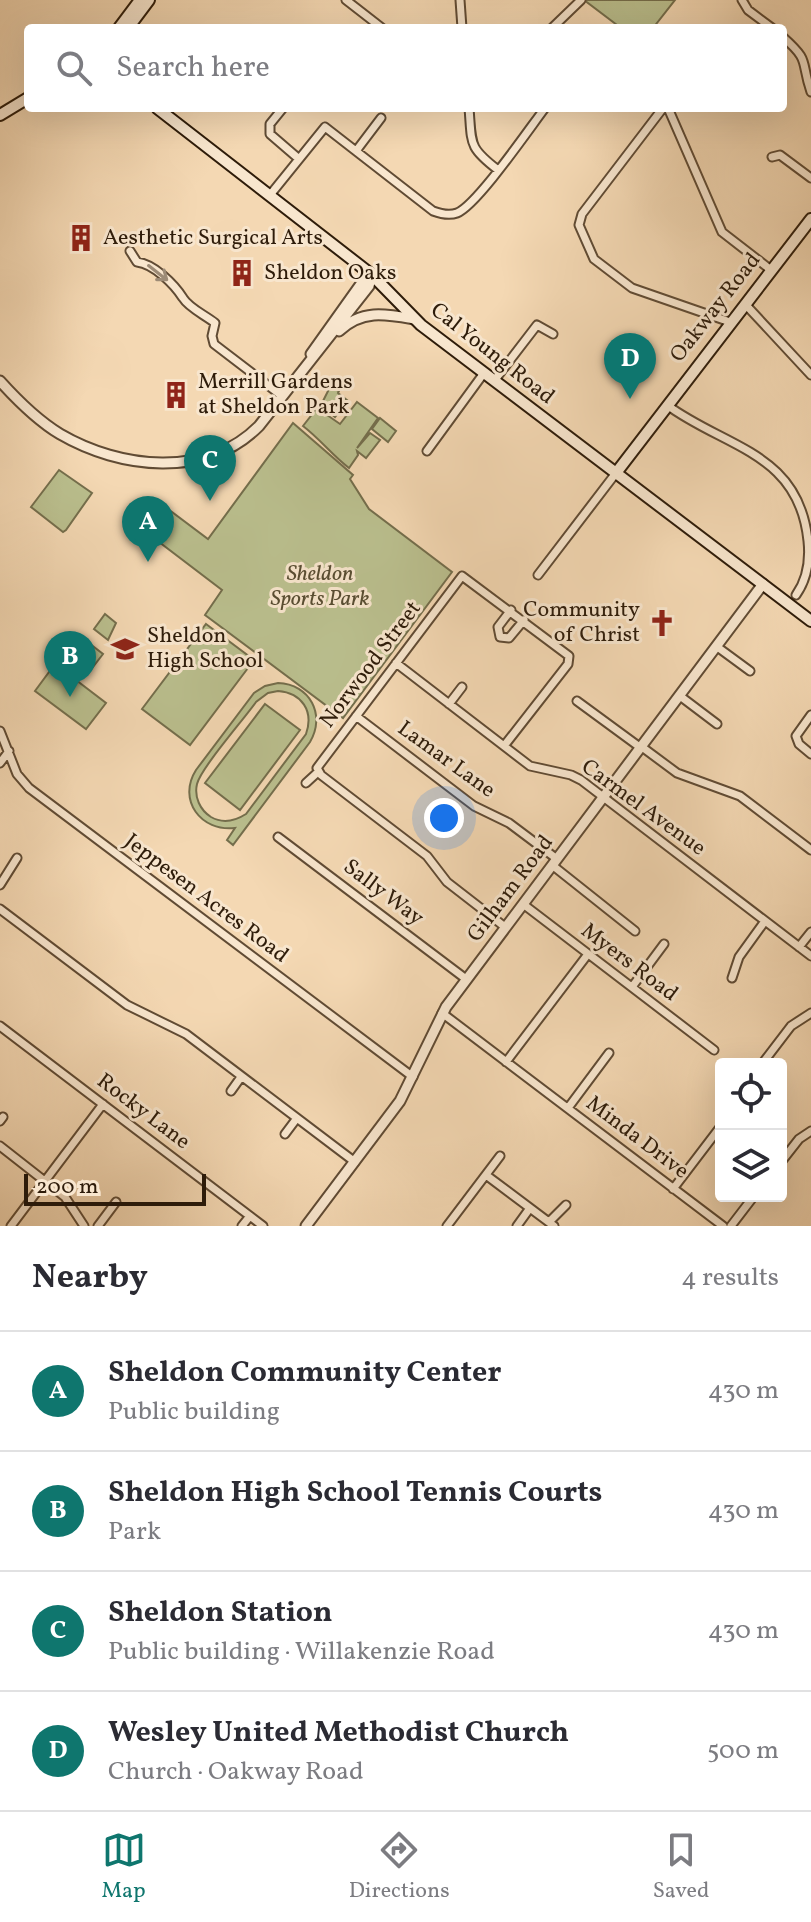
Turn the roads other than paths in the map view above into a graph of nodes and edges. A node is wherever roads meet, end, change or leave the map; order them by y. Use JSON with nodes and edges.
{"nodes":[{"id":1,"x":140,"y":0,"type":"edge"},
{"id":2,"x":149,"y":0,"type":"edge"},
{"id":3,"x":346,"y":0,"type":"edge"},
{"id":4,"x":460,"y":0,"type":"edge"},
{"id":5,"x":581,"y":0,"type":"edge"},
{"id":6,"x":742,"y":0,"type":"edge"},
{"id":7,"x":122,"y":24,"type":"edge"},
{"id":8,"x":131,"y":24,"type":"edge"},
{"id":9,"x":377,"y":24,"type":"edge"},
{"id":10,"x":462,"y":24,"type":"edge"},
{"id":11,"x":560,"y":24,"type":"edge"},
{"id":12,"x":767,"y":24,"type":"edge"},
{"id":13,"x":787,"y":40,"type":"edge"},
{"id":14,"x":798,"y":48,"type":"junction"},
{"id":15,"x":811,"y":56,"type":"edge"},
{"id":16,"x":810,"y":65,"type":"edge"},
{"id":17,"x":811,"y":92,"type":"edge"},
{"id":18,"x":24,"y":100,"type":"edge"},
{"id":19,"x":162,"y":112,"type":"edge"},
{"id":20,"x":280,"y":112,"type":"edge"},
{"id":21,"x":469,"y":112,"type":"edge"},
{"id":22,"x":542,"y":112,"type":"edge"},
{"id":23,"x":663,"y":112,"type":"edge"},
{"id":24,"x":672,"y":112,"type":"edge"},
{"id":25,"x":0,"y":115,"type":"edge"},
{"id":26,"x":381,"y":118,"type":"dead end"},
{"id":27,"x":356,"y":151,"type":"junction"},
{"id":28,"x":772,"y":157,"type":"dead end"},
{"id":29,"x":299,"y":159,"type":"junction"},
{"id":30,"x":498,"y":170,"type":"junction"},
{"id":31,"x":811,"y":178,"type":"edge"},
{"id":32,"x":270,"y":195,"type":"junction"},
{"id":33,"x":810,"y":222,"type":"edge"},
{"id":34,"x":130,"y":251,"type":"dead end"},
{"id":35,"x":771,"y":270,"type":"junction"},
{"id":36,"x":372,"y":275,"type":"junction"},
{"id":37,"x":745,"y":304,"type":"junction"},
{"id":38,"x":414,"y":319,"type":"junction"},
{"id":39,"x":730,"y":322,"type":"junction"},
{"id":40,"x":553,"y":334,"type":"dead end"},
{"id":41,"x":317,"y":353,"type":"junction"},
{"id":42,"x":306,"y":364,"type":"junction"},
{"id":43,"x":484,"y":373,"type":"junction"},
{"id":44,"x":811,"y":375,"type":"edge"},
{"id":45,"x":0,"y":381,"type":"edge"},
{"id":46,"x":494,"y":381,"type":"junction"},
{"id":47,"x":282,"y":396,"type":"junction"},
{"id":48,"x":667,"y":405,"type":"junction"},
{"id":49,"x":427,"y":451,"type":"dead end"},
{"id":50,"x":616,"y":473,"type":"junction"},
{"id":51,"x":538,"y":575,"type":"dead end"},
{"id":52,"x":763,"y":584,"type":"junction"},
{"id":53,"x":796,"y":595,"type":"dead end"},
{"id":54,"x":511,"y":610,"type":"junction"},
{"id":55,"x":524,"y":620,"type":"junction"},
{"id":56,"x":811,"y":621,"type":"edge"},
{"id":57,"x":716,"y":646,"type":"junction"},
{"id":58,"x":396,"y":663,"type":"junction"},
{"id":59,"x":750,"y":671,"type":"dead end"},
{"id":60,"x":462,"y":687,"type":"dead end"},
{"id":61,"x":680,"y":696,"type":"junction"},
{"id":62,"x":577,"y":701,"type":"dead end"},
{"id":63,"x":449,"y":704,"type":"junction"},
{"id":64,"x":811,"y":715,"type":"edge"},
{"id":65,"x":356,"y":716,"type":"junction"},
{"id":66,"x":717,"y":724,"type":"dead end"},
{"id":67,"x":0,"y":731,"type":"edge"},
{"id":68,"x":504,"y":746,"type":"junction"},
{"id":69,"x":642,"y":747,"type":"junction"},
{"id":70,"x":9,"y":751,"type":"junction"},
{"id":71,"x":811,"y":754,"type":"edge"},
{"id":72,"x":0,"y":763,"type":"edge"},
{"id":73,"x":320,"y":774,"type":"junction"},
{"id":74,"x":306,"y":783,"type":"dead end"},
{"id":75,"x":603,"y":798,"type":"junction"},
{"id":76,"x":278,"y":837,"type":"dead end"},
{"id":77,"x":811,"y":850,"type":"edge"},
{"id":78,"x":17,"y":858,"type":"dead end"},
{"id":79,"x":554,"y":862,"type":"junction"},
{"id":80,"x":0,"y":885,"type":"edge"},
{"id":81,"x":523,"y":904,"type":"junction"},
{"id":82,"x":0,"y":909,"type":"edge"},
{"id":83,"x":765,"y":921,"type":"junction"},
{"id":84,"x":505,"y":927,"type":"junction"},
{"id":85,"x":635,"y":931,"type":"dead end"},
{"id":86,"x":811,"y":932,"type":"edge"},
{"id":87,"x":664,"y":944,"type":"dead end"},
{"id":88,"x":799,"y":947,"type":"junction"},
{"id":89,"x":588,"y":954,"type":"junction"},
{"id":90,"x":811,"y":956,"type":"edge"},
{"id":91,"x":732,"y":978,"type":"dead end"},
{"id":92,"x":466,"y":979,"type":"junction"},
{"id":93,"x":632,"y":987,"type":"junction"},
{"id":94,"x":442,"y":1013,"type":"junction"},
{"id":95,"x":811,"y":1013,"type":"edge"},
{"id":96,"x":0,"y":1026,"type":"edge"},
{"id":97,"x":714,"y":1050,"type":"dead end"},
{"id":98,"x":609,"y":1053,"type":"dead end"},
{"id":99,"x":767,"y":1058,"type":"edge"},
{"id":100,"x":506,"y":1062,"type":"junction"},
{"id":101,"x":241,"y":1077,"type":"junction"},
{"id":102,"x":413,"y":1077,"type":"junction"},
{"id":103,"x":231,"y":1091,"type":"dead end"},
{"id":104,"x":103,"y":1104,"type":"junction"},
{"id":105,"x":568,"y":1108,"type":"junction"},
{"id":106,"x":297,"y":1118,"type":"junction"},
{"id":107,"x":718,"y":1130,"type":"edge"},
{"id":108,"x":811,"y":1131,"type":"edge"},
{"id":109,"x":285,"y":1134,"type":"dead end"},
{"id":110,"x":0,"y":1146,"type":"edge"},
{"id":111,"x":787,"y":1154,"type":"edge"},
{"id":112,"x":500,"y":1156,"type":"dead end"},
{"id":113,"x":355,"y":1162,"type":"junction"},
{"id":114,"x":486,"y":1175,"type":"junction"},
{"id":115,"x":46,"y":1180,"type":"junction"},
{"id":116,"x":673,"y":1189,"type":"junction"},
{"id":117,"x":116,"y":1202,"type":"dead end"},
{"id":118,"x":749,"y":1202,"type":"edge"},
{"id":119,"x":566,"y":1205,"type":"dead end"},
{"id":120,"x":530,"y":1208,"type":"junction"},
{"id":121,"x":250,"y":1216,"type":"junction"},
{"id":122,"x":551,"y":1224,"type":"edge"},
{"id":123,"x":11,"y":1226,"type":"edge"},
{"id":124,"x":84,"y":1226,"type":"edge"},
{"id":125,"x":98,"y":1226,"type":"edge"},
{"id":126,"x":242,"y":1226,"type":"edge"},
{"id":127,"x":263,"y":1226,"type":"edge"},
{"id":128,"x":306,"y":1226,"type":"edge"},
{"id":129,"x":447,"y":1226,"type":"edge"},
{"id":130,"x":517,"y":1226,"type":"edge"},
{"id":131,"x":723,"y":1226,"type":"edge"},
{"id":132,"x":731,"y":1226,"type":"edge"}],
"edges":[{"from":1,"to":7,"type":"main road"},
{"from":2,"to":8,"type":"main road"},
{"from":3,"to":9,"type":"street"},
{"from":4,"to":10,"type":"street"},
{"from":5,"to":11,"type":"street"},
{"from":6,"to":12,"type":"street"},
{"from":13,"to":14,"type":"street"},
{"from":14,"to":15,"type":"street"},
{"from":14,"to":16,"type":"street"},
{"from":16,"to":17,"type":"street"},
{"from":18,"to":25,"type":"main road"},
{"from":19,"to":32,"type":"main road","name":"Cal Young Road"},
{"from":20,"to":29,"type":"street"},
{"from":21,"to":30,"type":"street"},
{"from":22,"to":30,"type":"street"},
{"from":23,"to":39,"type":"street"},
{"from":24,"to":35,"type":"street"},
{"from":26,"to":27,"type":"street"},
{"from":27,"to":29,"type":"street"},
{"from":27,"to":30,"type":"street"},
{"from":28,"to":31,"type":"street"},
{"from":29,"to":32,"type":"street"},
{"from":32,"to":36,"type":"main road","name":"Cal Young Road"},
{"from":33,"to":35,"type":"main road","name":"Oakway Road"},
{"from":34,"to":47,"type":"street","one_way":true},
{"from":35,"to":37,"type":"main road","name":"Oakway Road"},
{"from":36,"to":38,"type":"main road","name":"Cal Young Road"},
{"from":36,"to":41,"type":"street"},
{"from":36,"to":42,"type":"street"},
{"from":37,"to":39,"type":"main road","name":"Oakway Road"},
{"from":37,"to":44,"type":"street"},
{"from":38,"to":41,"type":"street"},
{"from":38,"to":43,"type":"main road","name":"Cal Young Road"},
{"from":39,"to":48,"type":"main road","name":"Oakway Road"},
{"from":40,"to":46,"type":"street"},
{"from":41,"to":42,"type":"street"},
{"from":42,"to":47,"type":"street"},
{"from":43,"to":46,"type":"main road","name":"Cal Young Road"},
{"from":43,"to":49,"type":"street"},
{"from":45,"to":47,"type":"street"},
{"from":46,"to":50,"type":"main road","name":"Cal Young Road"},
{"from":48,"to":50,"type":"main road","name":"Oakway Road"},
{"from":48,"to":53,"type":"street"},
{"from":50,"to":51,"type":"street","name":"Oakway Road"},
{"from":50,"to":52,"type":"main road","name":"Cal Young Road"},
{"from":52,"to":56,"type":"main road","name":"Cal Young Road"},
{"from":52,"to":57,"type":"street","name":"Gilham Road"},
{"from":54,"to":55,"type":"street"},
{"from":54,"to":55,"type":"street"},
{"from":54,"to":58,"type":"street","name":"Norwood Street"},
{"from":55,"to":68,"type":"street"},
{"from":57,"to":59,"type":"street"},
{"from":57,"to":61,"type":"street","name":"Gilham Road"},
{"from":58,"to":63,"type":"street","name":"Carmel Avenue"},
{"from":58,"to":65,"type":"street","name":"Norwood Street"},
{"from":60,"to":63,"type":"street"},
{"from":61,"to":66,"type":"street"},
{"from":61,"to":69,"type":"street","name":"Gilham Road"},
{"from":62,"to":69,"type":"street"},
{"from":63,"to":68,"type":"street","name":"Carmel Avenue"},
{"from":64,"to":71,"type":"street"},
{"from":65,"to":73,"type":"street","name":"Norwood Street"},
{"from":65,"to":79,"type":"street","name":"Lamar Lane"},
{"from":67,"to":70,"type":"street","name":"Jeppesen Acres Road"},
{"from":68,"to":75,"type":"street","name":"Carmel Avenue"},
{"from":69,"to":75,"type":"street","name":"Gilham Road"},
{"from":69,"to":77,"type":"street"},
{"from":70,"to":72,"type":"street"},
{"from":70,"to":102,"type":"street","name":"Jeppesen Acres Road"},
{"from":73,"to":74,"type":"street","name":"Norwood Street"},
{"from":73,"to":84,"type":"street"},
{"from":75,"to":79,"type":"street","name":"Gilham Road"},
{"from":75,"to":83,"type":"street","name":"Carmel Avenue"},
{"from":76,"to":92,"type":"street","name":"Sally Way"},
{"from":78,"to":80,"type":"street"},
{"from":79,"to":81,"type":"street","name":"Gilham Road"},
{"from":79,"to":85,"type":"street","name":"Lamar Lane"},
{"from":81,"to":84,"type":"street","name":"Gilham Road"},
{"from":81,"to":89,"type":"street","name":"Myers Road"},
{"from":82,"to":101,"type":"street"},
{"from":83,"to":88,"type":"street","name":"Carmel Avenue"},
{"from":83,"to":91,"type":"street"},
{"from":84,"to":92,"type":"street","name":"Gilham Road"},
{"from":86,"to":88,"type":"street"},
{"from":87,"to":93,"type":"street"},
{"from":88,"to":90,"type":"street","name":"Carmel Avenue"},
{"from":89,"to":93,"type":"street","name":"Myers Road"},
{"from":89,"to":100,"type":"street"},
{"from":92,"to":94,"type":"street","name":"Gilham Road"},
{"from":93,"to":97,"type":"street","name":"Myers Road"},
{"from":94,"to":100,"type":"street","name":"Minda Drive"},
{"from":94,"to":102,"type":"street","name":"Gilham Road"},
{"from":95,"to":99,"type":"street"},
{"from":96,"to":104,"type":"street","name":"Rocky Lane"},
{"from":98,"to":105,"type":"street","name":"Minda Drive"},
{"from":100,"to":105,"type":"street","name":"Minda Drive"},
{"from":101,"to":103,"type":"street"},
{"from":101,"to":106,"type":"street"},
{"from":102,"to":113,"type":"street","name":"Gilham Road"},
{"from":104,"to":115,"type":"street"},
{"from":104,"to":121,"type":"street","name":"Rocky Lane"},
{"from":105,"to":116,"type":"street","name":"Minda Drive"},
{"from":106,"to":109,"type":"street"},
{"from":106,"to":113,"type":"street"},
{"from":107,"to":116,"type":"street"},
{"from":108,"to":111,"type":"street"},
{"from":110,"to":115,"type":"street"},
{"from":112,"to":114,"type":"street"},
{"from":113,"to":128,"type":"street","name":"Gilham Road"},
{"from":114,"to":120,"type":"street"},
{"from":114,"to":129,"type":"street"},
{"from":115,"to":123,"type":"street"},
{"from":115,"to":124,"type":"street"},
{"from":116,"to":131,"type":"street","name":"Minda Drive"},
{"from":117,"to":125,"type":"street"},
{"from":118,"to":132,"type":"street"},
{"from":119,"to":122,"type":"street"},
{"from":120,"to":122,"type":"street"},
{"from":120,"to":130,"type":"street"},
{"from":121,"to":126,"type":"street"},
{"from":121,"to":127,"type":"street","name":"Rocky Lane"}]}
